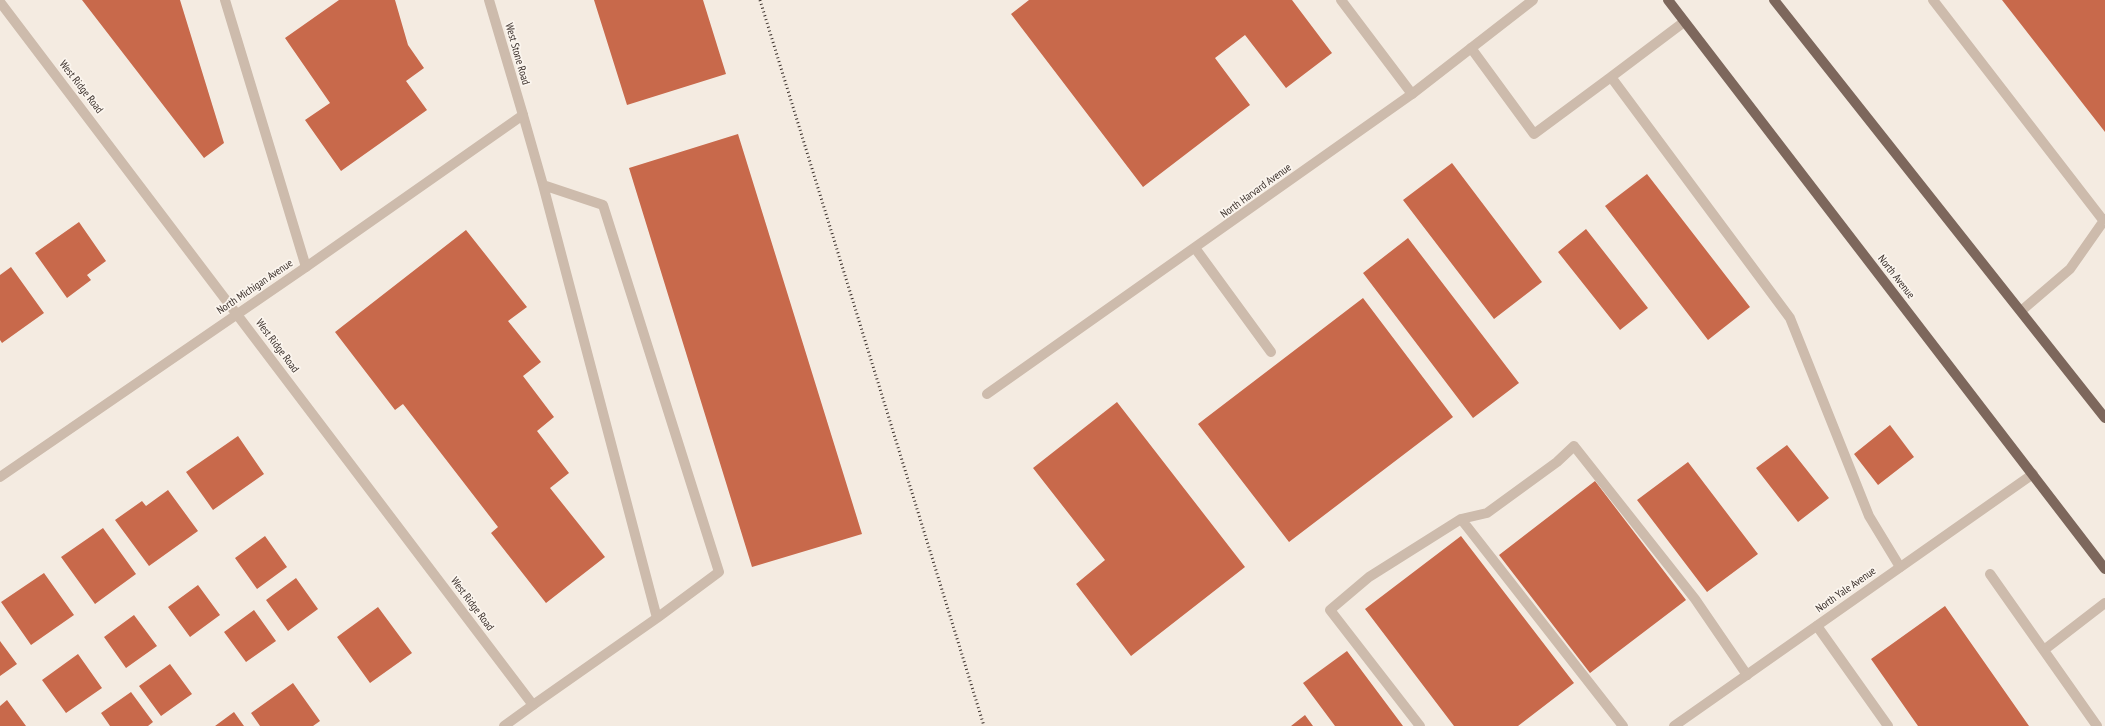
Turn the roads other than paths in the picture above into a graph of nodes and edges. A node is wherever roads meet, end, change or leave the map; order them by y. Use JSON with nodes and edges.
{"nodes":[{"id":1,"x":225,"y":0,"type":"edge"},
{"id":2,"x":489,"y":0,"type":"edge"},
{"id":3,"x":1341,"y":0,"type":"edge"},
{"id":4,"x":1668,"y":0,"type":"edge"},
{"id":5,"x":1774,"y":0,"type":"edge"},
{"id":6,"x":1933,"y":0,"type":"edge"},
{"id":7,"x":1530,"y":1,"type":"edge"},
{"id":8,"x":0,"y":2,"type":"edge"},
{"id":9,"x":1684,"y":22,"type":"junction"},
{"id":10,"x":1471,"y":48,"type":"junction"},
{"id":11,"x":1611,"y":77,"type":"junction"},
{"id":12,"x":1412,"y":94,"type":"junction"},
{"id":13,"x":523,"y":115,"type":"junction"},
{"id":14,"x":543,"y":185,"type":"junction"},
{"id":15,"x":2104,"y":220,"type":"edge"},
{"id":16,"x":1195,"y":248,"type":"junction"},
{"id":17,"x":306,"y":267,"type":"junction"},
{"id":18,"x":2021,"y":311,"type":"junction"},
{"id":19,"x":237,"y":313,"type":"junction"},
{"id":20,"x":1271,"y":352,"type":"dead end"},
{"id":21,"x":987,"y":394,"type":"dead end"},
{"id":22,"x":2105,"y":418,"type":"edge"},
{"id":23,"x":2033,"y":474,"type":"junction"},
{"id":24,"x":0,"y":477,"type":"edge"},
{"id":25,"x":1461,"y":519,"type":"junction"},
{"id":26,"x":1900,"y":567,"type":"junction"},
{"id":27,"x":2105,"y":569,"type":"edge"},
{"id":28,"x":1990,"y":574,"type":"dead end"},
{"id":29,"x":2105,"y":603,"type":"edge"},
{"id":30,"x":657,"y":618,"type":"junction"},
{"id":31,"x":1817,"y":626,"type":"junction"},
{"id":32,"x":2044,"y":650,"type":"junction"},
{"id":33,"x":1747,"y":675,"type":"junction"},
{"id":34,"x":533,"y":705,"type":"junction"},
{"id":35,"x":504,"y":726,"type":"edge"},
{"id":36,"x":1420,"y":726,"type":"edge"},
{"id":37,"x":1623,"y":726,"type":"edge"},
{"id":38,"x":1674,"y":726,"type":"edge"},
{"id":39,"x":1888,"y":726,"type":"edge"},
{"id":40,"x":2097,"y":726,"type":"edge"}],
"edges":[{"from":1,"to":17,"type":"street"},
{"from":2,"to":13,"type":"street","name":"West Stone Road"},
{"from":3,"to":12,"type":"street"},
{"from":4,"to":9,"type":"main road","name":"North Avenue"},
{"from":5,"to":18,"type":"main road"},
{"from":6,"to":15,"type":"street"},
{"from":7,"to":10,"type":"street","name":"North Harvard Avenue"},
{"from":8,"to":19,"type":"street","name":"West Ridge Road"},
{"from":9,"to":11,"type":"street"},
{"from":9,"to":23,"type":"main road","name":"North Avenue"},
{"from":10,"to":11,"type":"street"},
{"from":10,"to":12,"type":"street","name":"North Harvard Avenue"},
{"from":11,"to":26,"type":"street"},
{"from":12,"to":16,"type":"street","name":"North Harvard Avenue"},
{"from":13,"to":14,"type":"street","name":"West Stone Road"},
{"from":13,"to":17,"type":"street","name":"North Michigan Avenue"},
{"from":14,"to":30,"type":"street","name":"West Stone Road"},
{"from":14,"to":30,"type":"street"},
{"from":15,"to":18,"type":"street"},
{"from":16,"to":20,"type":"street"},
{"from":16,"to":21,"type":"street","name":"North Harvard Avenue"},
{"from":17,"to":19,"type":"street","name":"North Michigan Avenue"},
{"from":18,"to":22,"type":"main road"},
{"from":19,"to":24,"type":"street","name":"North Michigan Avenue"},
{"from":19,"to":34,"type":"street","name":"West Ridge Road"},
{"from":23,"to":26,"type":"street","name":"North Yale Avenue"},
{"from":23,"to":27,"type":"main road","name":"North Avenue"},
{"from":25,"to":33,"type":"street"},
{"from":25,"to":36,"type":"street"},
{"from":25,"to":37,"type":"street"},
{"from":26,"to":31,"type":"street","name":"North Yale Avenue"},
{"from":28,"to":32,"type":"street"},
{"from":29,"to":32,"type":"street"},
{"from":30,"to":34,"type":"street"},
{"from":31,"to":33,"type":"street","name":"North Yale Avenue"},
{"from":31,"to":39,"type":"street"},
{"from":32,"to":40,"type":"street"},
{"from":33,"to":38,"type":"street","name":"North Yale Avenue"},
{"from":34,"to":35,"type":"street"}]}
